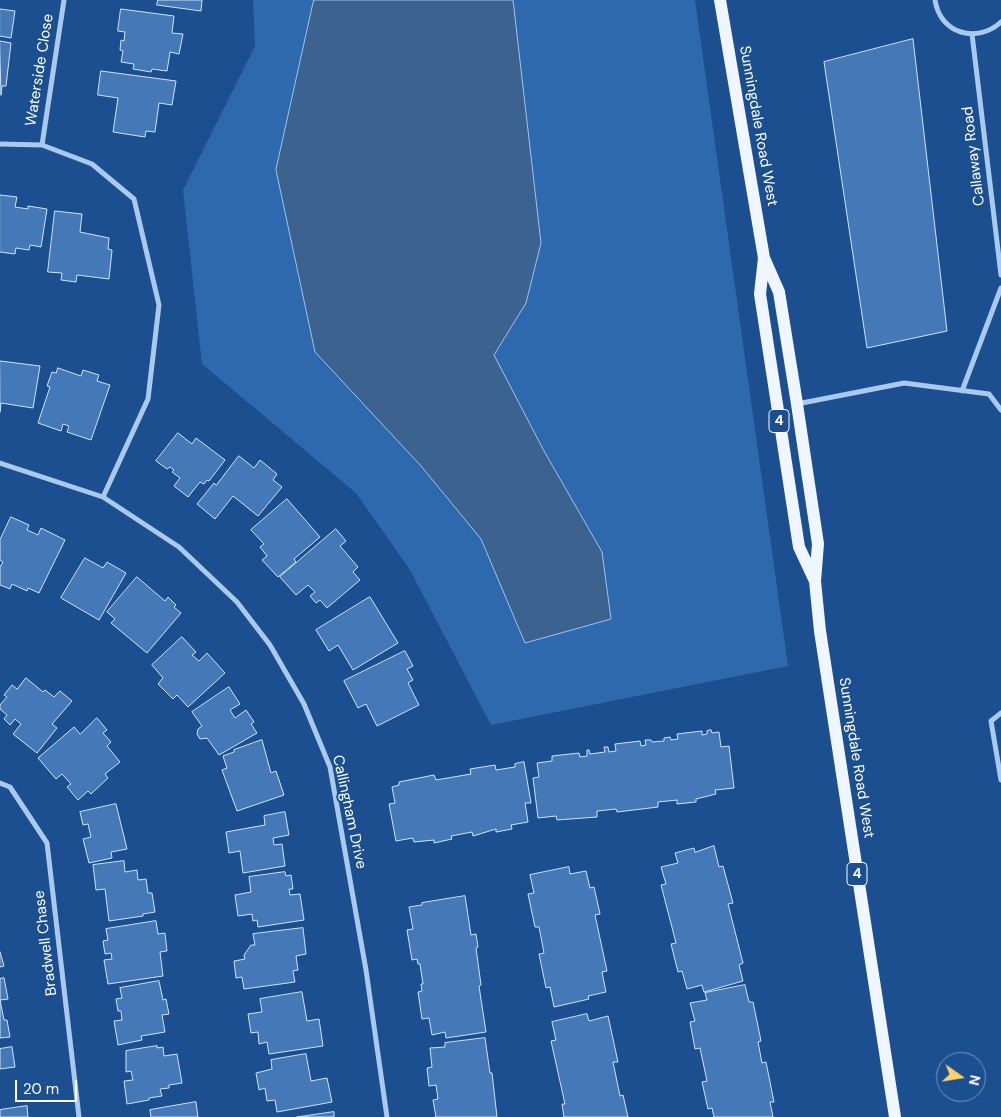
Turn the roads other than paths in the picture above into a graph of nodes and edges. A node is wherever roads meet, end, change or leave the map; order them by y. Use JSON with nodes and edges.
{"nodes":[{"id":1,"x":64,"y":0,"type":"edge"},
{"id":2,"x":720,"y":0,"type":"edge"},
{"id":3,"x":935,"y":0,"type":"edge"},
{"id":4,"x":1001,"y":22,"type":"edge"},
{"id":5,"x":972,"y":34,"type":"junction"},
{"id":6,"x":0,"y":144,"type":"edge"},
{"id":7,"x":42,"y":145,"type":"junction"},
{"id":8,"x":764,"y":258,"type":"junction"},
{"id":9,"x":1001,"y":275,"type":"edge"},
{"id":10,"x":1001,"y":288,"type":"edge"},
{"id":11,"x":962,"y":391,"type":"junction"},
{"id":12,"x":797,"y":404,"type":"junction"},
{"id":13,"x":1001,"y":410,"type":"edge"},
{"id":14,"x":0,"y":463,"type":"edge"},
{"id":15,"x":103,"y":497,"type":"junction"},
{"id":16,"x":815,"y":581,"type":"junction"},
{"id":17,"x":1001,"y":713,"type":"edge"},
{"id":18,"x":1001,"y":780,"type":"edge"},
{"id":19,"x":0,"y":783,"type":"edge"},
{"id":20,"x":79,"y":1117,"type":"edge"},
{"id":21,"x":387,"y":1117,"type":"edge"},
{"id":22,"x":895,"y":1117,"type":"edge"}],
"edges":[{"from":1,"to":7,"type":"street","name":"Waterside Close"},
{"from":2,"to":8,"type":"main road","name":"Sunningdale Road West","number":"4"},
{"from":3,"to":5,"type":"street"},
{"from":4,"to":5,"type":"street"},
{"from":5,"to":9,"type":"street","name":"Callaway Road"},
{"from":6,"to":7,"type":"street"},
{"from":7,"to":15,"type":"street"},
{"from":8,"to":12,"type":"main road","name":"Sunningdale Road West"},
{"from":8,"to":16,"type":"main road","name":"Sunningdale Road West","number":"4"},
{"from":10,"to":11,"type":"street"},
{"from":11,"to":12,"type":"street"},
{"from":11,"to":13,"type":"street"},
{"from":12,"to":16,"type":"main road","name":"Sunningdale Road West"},
{"from":14,"to":15,"type":"street","name":"Callingham Drive"},
{"from":15,"to":21,"type":"street","name":"Callingham Drive"},
{"from":16,"to":22,"type":"main road","name":"Sunningdale Road West","number":"4"},
{"from":17,"to":18,"type":"street"},
{"from":19,"to":20,"type":"street","name":"Bradwell Chase"}]}
